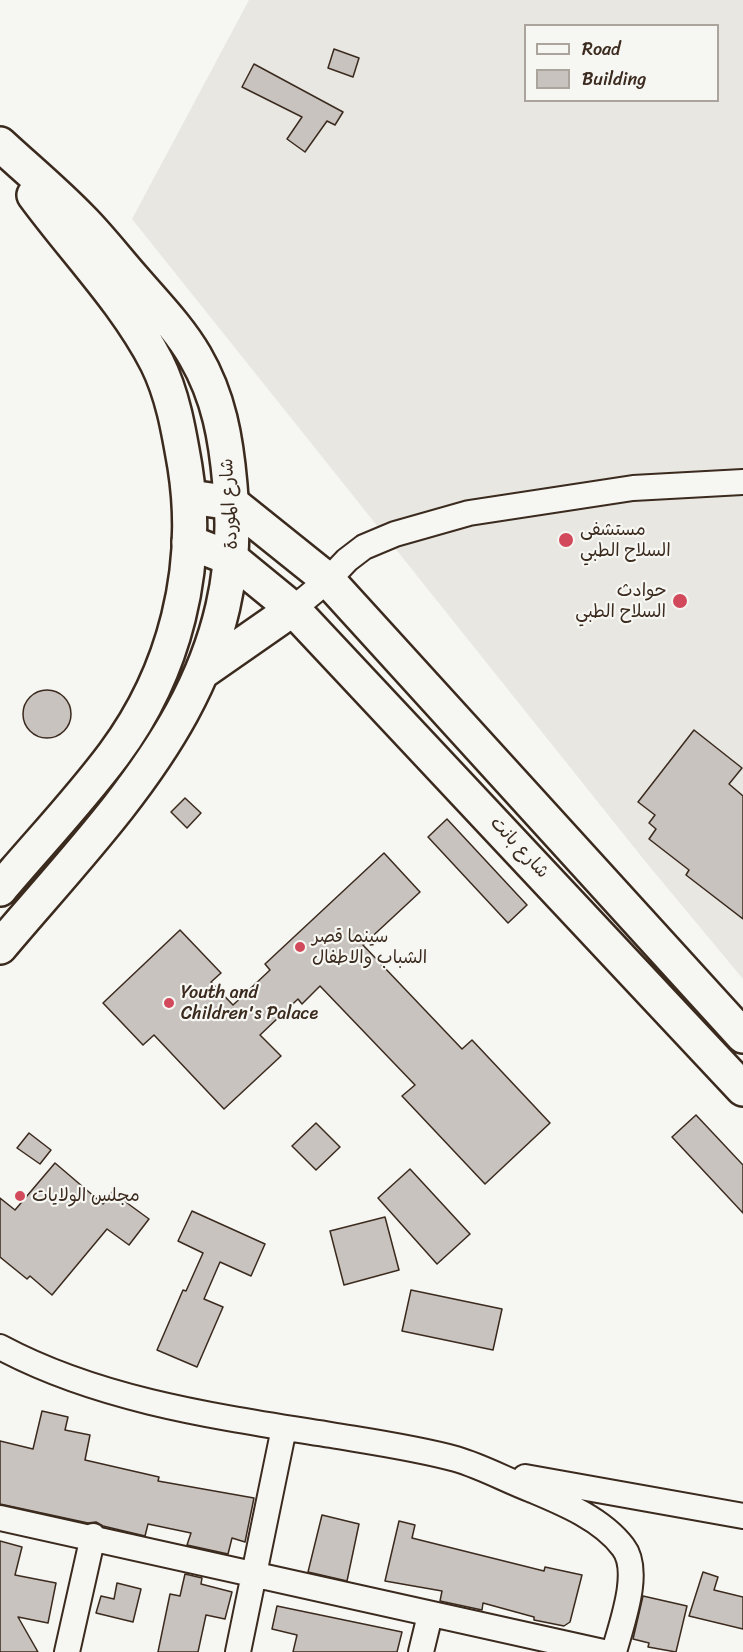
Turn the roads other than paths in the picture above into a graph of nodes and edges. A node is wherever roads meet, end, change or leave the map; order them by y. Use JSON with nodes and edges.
{"nodes":[{"id":1,"x":0,"y":146,"type":"edge"},
{"id":2,"x":743,"y":482,"type":"edge"},
{"id":3,"x":190,"y":497,"type":"junction"},
{"id":4,"x":232,"y":503,"type":"junction"},
{"id":5,"x":189,"y":542,"type":"junction"},
{"id":6,"x":232,"y":559,"type":"junction"},
{"id":7,"x":328,"y":580,"type":"junction"},
{"id":8,"x":293,"y":609,"type":"junction"},
{"id":9,"x":204,"y":671,"type":"junction"},
{"id":10,"x":0,"y":889,"type":"edge"},
{"id":11,"x":0,"y":947,"type":"edge"},
{"id":12,"x":743,"y":1036,"type":"edge"},
{"id":13,"x":743,"y":1089,"type":"edge"},
{"id":14,"x":0,"y":1347,"type":"edge"},
{"id":15,"x":284,"y":1428,"type":"junction"},
{"id":16,"x":490,"y":1471,"type":"junction"},
{"id":17,"x":743,"y":1516,"type":"edge"},
{"id":18,"x":0,"y":1518,"type":"edge"},
{"id":19,"x":93,"y":1536,"type":"junction"},
{"id":20,"x":255,"y":1576,"type":"junction"},
{"id":21,"x":429,"y":1615,"type":"junction"},
{"id":22,"x":594,"y":1651,"type":"edge"},
{"id":23,"x":67,"y":1652,"type":"edge"},
{"id":24,"x":238,"y":1652,"type":"edge"},
{"id":25,"x":421,"y":1652,"type":"edge"},
{"id":26,"x":614,"y":1652,"type":"edge"}],
"edges":[{"from":1,"to":3,"type":"main road","name":"شارع الموردة"},
{"from":1,"to":4,"type":"main road","name":"شارع الموردة"},
{"from":2,"to":7,"type":"street"},
{"from":3,"to":4,"type":"main road"},
{"from":3,"to":5,"type":"main road","name":"شارع الموردة"},
{"from":4,"to":6,"type":"main road","name":"شارع الموردة"},
{"from":4,"to":7,"type":"main road"},
{"from":5,"to":6,"type":"main road","name":"شارع بانت"},
{"from":5,"to":10,"type":"main road","name":"شارع الموردة"},
{"from":6,"to":8,"type":"main road","name":"شارع بانت"},
{"from":6,"to":9,"type":"main road","name":"شارع الموردة"},
{"from":7,"to":8,"type":"street"},
{"from":7,"to":12,"type":"main road"},
{"from":8,"to":9,"type":"main road"},
{"from":8,"to":13,"type":"main road","name":"شارع بانت"},
{"from":9,"to":11,"type":"main road","name":"شارع الموردة"},
{"from":14,"to":15,"type":"street"},
{"from":15,"to":16,"type":"street"},
{"from":15,"to":20,"type":"street"},
{"from":16,"to":17,"type":"street"},
{"from":16,"to":26,"type":"street"},
{"from":18,"to":19,"type":"street"},
{"from":19,"to":20,"type":"street"},
{"from":19,"to":23,"type":"street"},
{"from":20,"to":21,"type":"street"},
{"from":20,"to":24,"type":"street"},
{"from":21,"to":22,"type":"street"},
{"from":21,"to":25,"type":"street"}]}
